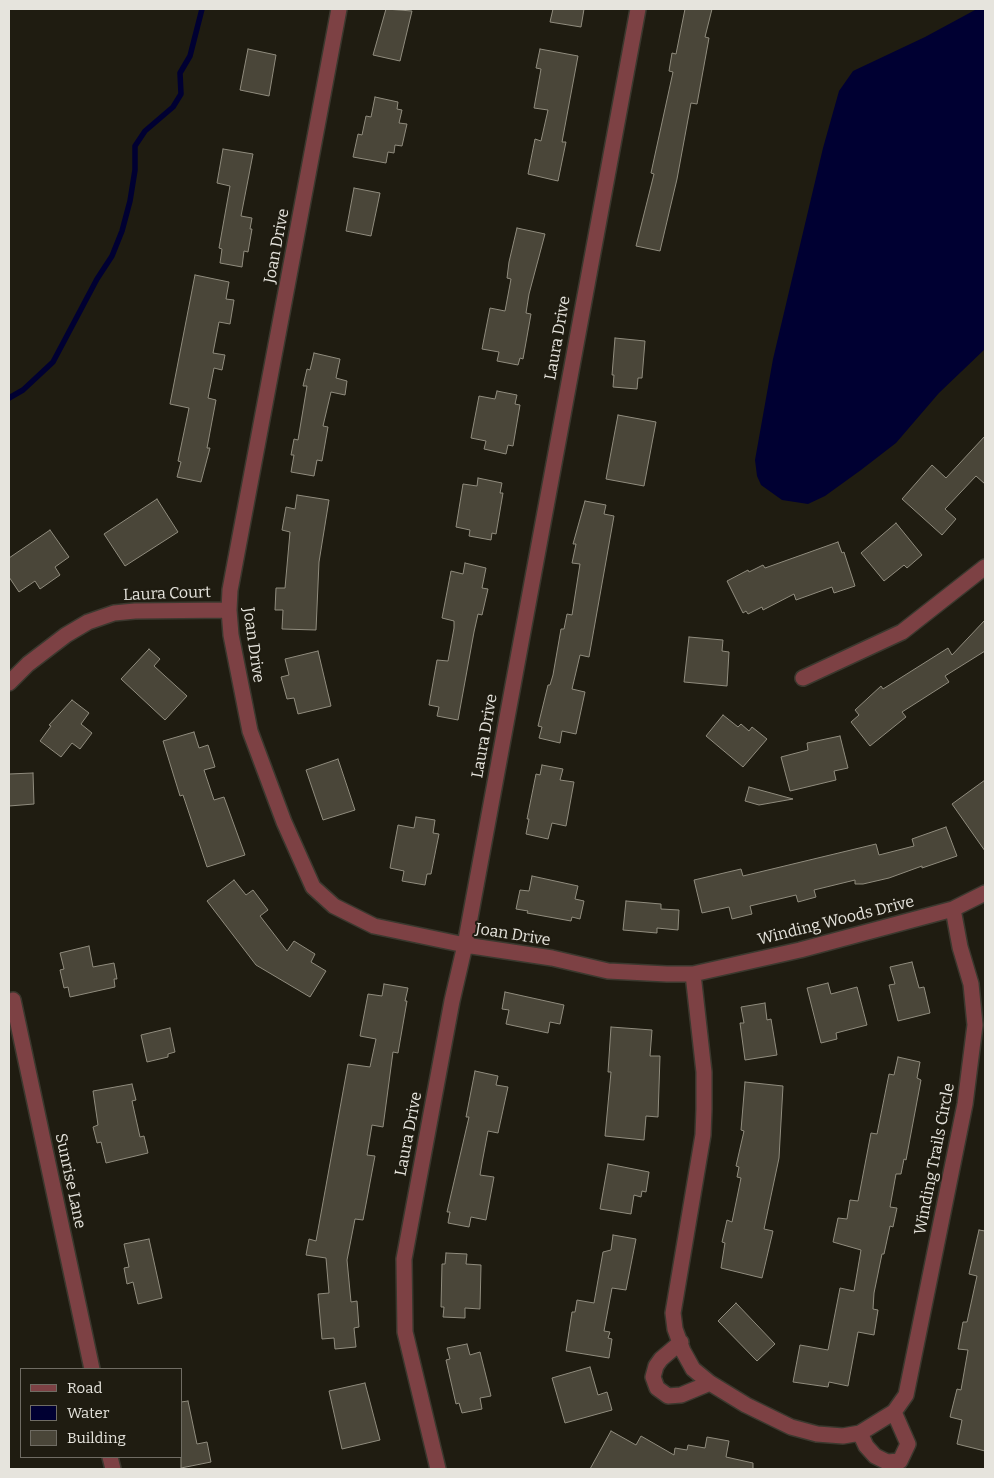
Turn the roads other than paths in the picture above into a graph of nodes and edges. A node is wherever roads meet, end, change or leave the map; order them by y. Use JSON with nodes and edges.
{"nodes":[{"id":1,"x":339,"y":9,"type":"edge"},
{"id":2,"x":638,"y":9,"type":"edge"},
{"id":3,"x":985,"y":567,"type":"edge"},
{"id":4,"x":229,"y":610,"type":"junction"},
{"id":5,"x":803,"y":678,"type":"dead end"},
{"id":6,"x":9,"y":683,"type":"edge"},
{"id":7,"x":985,"y":893,"type":"edge"},
{"id":8,"x":953,"y":909,"type":"junction"},
{"id":9,"x":465,"y":945,"type":"junction"},
{"id":10,"x":693,"y":974,"type":"junction"},
{"id":11,"x":13,"y":1000,"type":"dead end"},
{"id":12,"x":681,"y":1342,"type":"junction"},
{"id":13,"x":92,"y":1368,"type":"edge"},
{"id":14,"x":710,"y":1383,"type":"junction"},
{"id":15,"x":894,"y":1412,"type":"junction"},
{"id":16,"x":860,"y":1433,"type":"junction"},
{"id":17,"x":438,"y":1469,"type":"edge"}],
"edges":[{"from":1,"to":4,"type":"street","name":"Joan Drive"},
{"from":2,"to":9,"type":"street","name":"Laura Drive"},
{"from":3,"to":5,"type":"street"},
{"from":4,"to":6,"type":"street","name":"Laura Court"},
{"from":4,"to":9,"type":"street","name":"Joan Drive"},
{"from":7,"to":8,"type":"street","name":"Winding Woods Drive"},
{"from":8,"to":10,"type":"street","name":"Winding Woods Drive"},
{"from":8,"to":15,"type":"street","name":"Winding Trails Circle"},
{"from":9,"to":10,"type":"street","name":"Joan Drive"},
{"from":9,"to":17,"type":"street","name":"Laura Drive"},
{"from":10,"to":12,"type":"street","name":"Winding Trails Circle"},
{"from":11,"to":13,"type":"street","name":"Sunrise Lane"},
{"from":12,"to":14,"type":"street","name":"Winding Trails Circle"},
{"from":12,"to":14,"type":"street"},
{"from":14,"to":16,"type":"street","name":"Winding Trails Circle"},
{"from":15,"to":16,"type":"street","name":"Winding Trails Circle"},
{"from":15,"to":16,"type":"street"}]}
